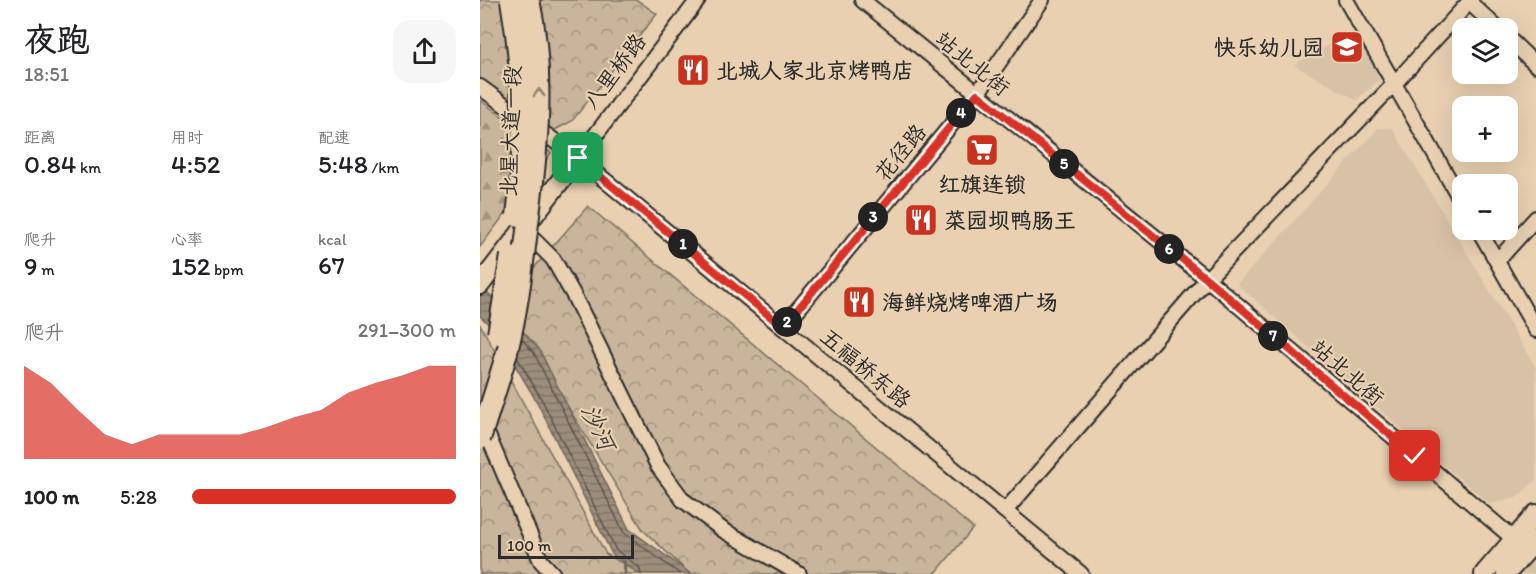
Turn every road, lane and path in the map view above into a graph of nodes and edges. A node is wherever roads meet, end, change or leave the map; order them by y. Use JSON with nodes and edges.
{"nodes":[{"id":1,"x":511,"y":0,"type":"edge"},
{"id":2,"x":529,"y":0,"type":"edge"},
{"id":3,"x":698,"y":0,"type":"edge"},
{"id":4,"x":862,"y":0,"type":"edge"},
{"id":5,"x":1042,"y":0,"type":"edge"},
{"id":6,"x":1346,"y":0,"type":"edge"},
{"id":7,"x":1470,"y":1,"type":"edge"},
{"id":8,"x":1487,"y":18,"type":"edge"},
{"id":9,"x":1518,"y":48,"type":"edge"},
{"id":10,"x":1536,"y":65,"type":"edge"},
{"id":11,"x":1394,"y":84,"type":"junction"},
{"id":12,"x":480,"y":87,"type":"edge"},
{"id":13,"x":977,"y":94,"type":"junction"},
{"id":14,"x":578,"y":158,"type":"junction"},
{"id":15,"x":1452,"y":185,"type":"edge"},
{"id":16,"x":1536,"y":218,"type":"edge"},
{"id":17,"x":523,"y":229,"type":"junction"},
{"id":18,"x":1485,"y":240,"type":"edge"},
{"id":19,"x":1497,"y":261,"type":"junction"},
{"id":20,"x":485,"y":279,"type":"edge"},
{"id":21,"x":1207,"y":279,"type":"junction"},
{"id":22,"x":783,"y":327,"type":"junction"},
{"id":23,"x":1536,"y":330,"type":"edge"},
{"id":24,"x":480,"y":395,"type":"edge"},
{"id":25,"x":480,"y":416,"type":"edge"},
{"id":26,"x":480,"y":438,"type":"edge"},
{"id":27,"x":1005,"y":511,"type":"junction"},
{"id":28,"x":1536,"y":514,"type":"edge"},
{"id":29,"x":1526,"y":543,"type":"edge"},
{"id":30,"x":553,"y":574,"type":"edge"},
{"id":31,"x":799,"y":574,"type":"edge"},
{"id":32,"x":1081,"y":574,"type":"edge"},
{"id":33,"x":1484,"y":574,"type":"edge"},
{"id":34,"x":1506,"y":574,"type":"edge"}],
"edges":[{"from":1,"to":24,"type":"highway","name":"北星大道一段","bridge":true},
{"from":26,"to":2,"type":"highway","name":"北星大道一段","one_way":true,"bridge":true},
{"from":3,"to":14,"type":"street","name":"八里桥路"},
{"from":4,"to":13,"type":"street","name":"站北北街"},
{"from":5,"to":13,"type":"street","name":"花径路"},
{"from":6,"to":11,"type":"street"},
{"from":7,"to":8,"type":"street"},
{"from":7,"to":11,"type":"street"},
{"from":9,"to":10,"type":"street"},
{"from":11,"to":15,"type":"street"},
{"from":11,"to":21,"type":"street"},
{"from":12,"to":14,"type":"street","name":"五福桥东路"},
{"from":13,"to":21,"type":"street","name":"站北北街"},
{"from":13,"to":22,"type":"street","name":"花径路"},
{"from":14,"to":17,"type":"main road","name":"八里桥路"},
{"from":14,"to":22,"type":"street","name":"五福桥东路"},
{"from":16,"to":19,"type":"street"},
{"from":17,"to":20,"type":"main road","name":"八里桥路"},
{"from":17,"to":31,"type":"street"},
{"from":18,"to":19,"type":"street"},
{"from":19,"to":23,"type":"street"},
{"from":21,"to":27,"type":"street"},
{"from":21,"to":29,"type":"street","name":"站北北街"},
{"from":22,"to":27,"type":"street","name":"五福桥东路"},
{"from":25,"to":30,"type":"street"},
{"from":27,"to":32,"type":"street","name":"五福桥东路"},
{"from":28,"to":29,"type":"main road"},
{"from":29,"to":33,"type":"main road"},
{"from":29,"to":34,"type":"main road"}]}
